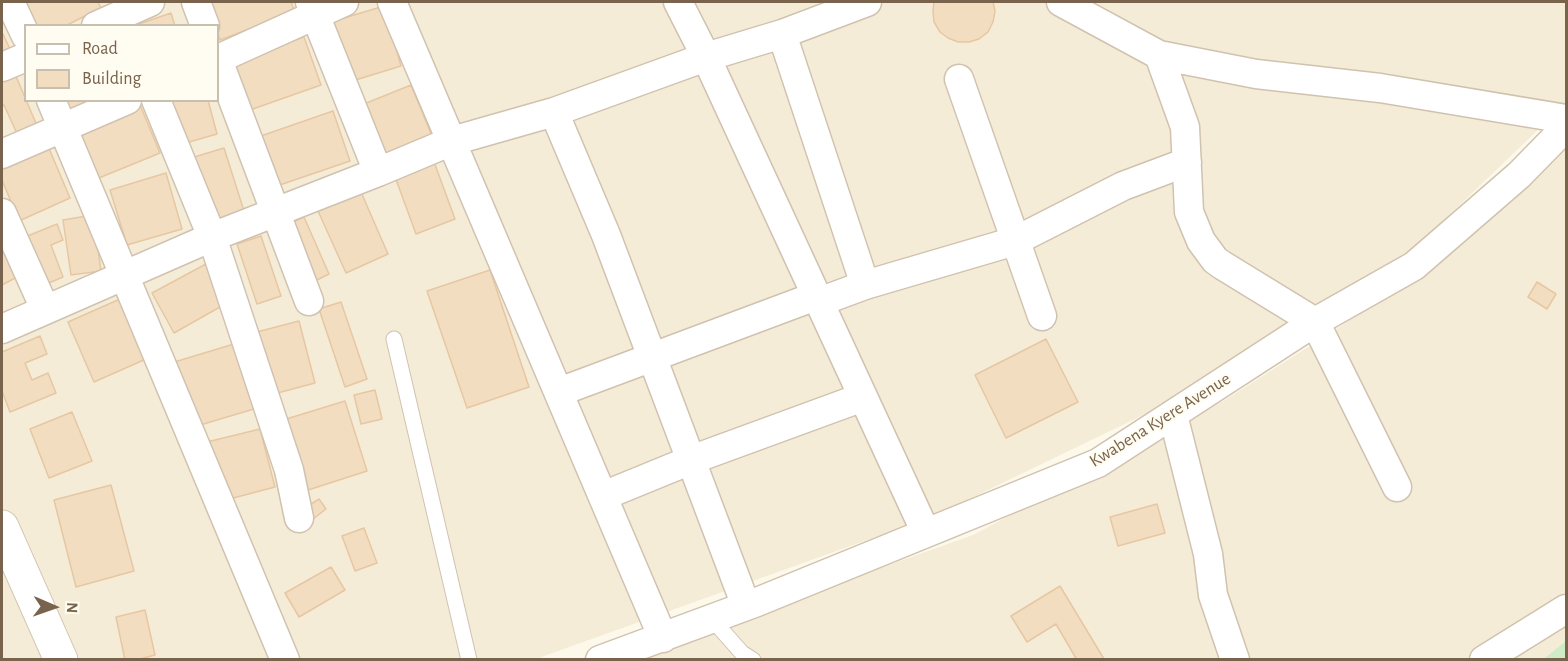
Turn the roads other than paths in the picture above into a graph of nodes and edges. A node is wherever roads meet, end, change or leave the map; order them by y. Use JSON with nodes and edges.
{"nodes":[{"id":1,"x":10,"y":2,"type":"edge"},
{"id":2,"x":150,"y":2,"type":"edge"},
{"id":3,"x":196,"y":2,"type":"edge"},
{"id":4,"x":344,"y":2,"type":"edge"},
{"id":5,"x":392,"y":2,"type":"edge"},
{"id":6,"x":678,"y":2,"type":"edge"},
{"id":7,"x":867,"y":2,"type":"edge"},
{"id":8,"x":1061,"y":2,"type":"edge"},
{"id":9,"x":313,"y":8,"type":"edge"},
{"id":10,"x":115,"y":17,"type":"edge"},
{"id":11,"x":204,"y":24,"type":"edge"},
{"id":12,"x":24,"y":32,"type":"edge"},
{"id":13,"x":782,"y":34,"type":"junction"},
{"id":14,"x":1159,"y":55,"type":"junction"},
{"id":15,"x":706,"y":57,"type":"junction"},
{"id":16,"x":24,"y":58,"type":"edge"},
{"id":17,"x":219,"y":58,"type":"edge"},
{"id":18,"x":219,"y":62,"type":"edge"},
{"id":19,"x":2,"y":67,"type":"edge"},
{"id":20,"x":959,"y":79,"type":"dead end"},
{"id":21,"x":52,"y":102,"type":"edge"},
{"id":22,"x":123,"y":102,"type":"edge"},
{"id":23,"x":157,"y":102,"type":"edge"},
{"id":24,"x":554,"y":112,"type":"junction"},
{"id":25,"x":1566,"y":119,"type":"edge"},
{"id":26,"x":1566,"y":127,"type":"edge"},
{"id":27,"x":62,"y":129,"type":"junction"},
{"id":28,"x":452,"y":141,"type":"junction"},
{"id":29,"x":2,"y":154,"type":"edge"},
{"id":30,"x":1187,"y":162,"type":"junction"},
{"id":31,"x":378,"y":172,"type":"junction"},
{"id":32,"x":2,"y":213,"type":"edge"},
{"id":33,"x":275,"y":213,"type":"junction"},
{"id":34,"x":212,"y":237,"type":"junction"},
{"id":35,"x":1015,"y":241,"type":"junction"},
{"id":36,"x":126,"y":275,"type":"junction"},
{"id":37,"x":865,"y":285,"type":"junction"},
{"id":38,"x":818,"y":299,"type":"junction"},
{"id":39,"x":309,"y":301,"type":"dead end"},
{"id":40,"x":45,"y":309,"type":"junction"},
{"id":41,"x":1042,"y":315,"type":"dead end"},
{"id":42,"x":1315,"y":322,"type":"junction"},
{"id":43,"x":2,"y":329,"type":"edge"},
{"id":44,"x":394,"y":339,"type":"dead end"},
{"id":45,"x":652,"y":356,"type":"junction"},
{"id":46,"x":559,"y":392,"type":"junction"},
{"id":47,"x":863,"y":397,"type":"junction"},
{"id":48,"x":1173,"y":415,"type":"junction"},
{"id":49,"x":691,"y":460,"type":"junction"},
{"id":50,"x":1397,"y":487,"type":"dead end"},
{"id":51,"x":603,"y":496,"type":"junction"},
{"id":52,"x":299,"y":518,"type":"dead end"},
{"id":53,"x":926,"y":533,"type":"junction"},
{"id":54,"x":4,"y":540,"type":"edge"},
{"id":55,"x":747,"y":606,"type":"junction"},
{"id":56,"x":1566,"y":609,"type":"edge"},
{"id":57,"x":712,"y":619,"type":"junction"},
{"id":58,"x":663,"y":638,"type":"junction"},
{"id":59,"x":61,"y":660,"type":"edge"},
{"id":60,"x":285,"y":660,"type":"edge"},
{"id":61,"x":469,"y":660,"type":"edge"},
{"id":62,"x":600,"y":660,"type":"edge"},
{"id":63,"x":753,"y":660,"type":"edge"},
{"id":64,"x":1235,"y":660,"type":"edge"},
{"id":65,"x":1484,"y":660,"type":"edge"}],
"edges":[{"from":1,"to":12,"type":"street"},
{"from":2,"to":10,"type":"street"},
{"from":3,"to":11,"type":"street"},
{"from":4,"to":9,"type":"street"},
{"from":5,"to":28,"type":"street"},
{"from":6,"to":15,"type":"street"},
{"from":7,"to":13,"type":"street"},
{"from":8,"to":14,"type":"street"},
{"from":9,"to":17,"type":"street"},
{"from":9,"to":31,"type":"street"},
{"from":13,"to":15,"type":"street"},
{"from":13,"to":37,"type":"street"},
{"from":14,"to":25,"type":"street"},
{"from":14,"to":30,"type":"street"},
{"from":15,"to":24,"type":"street"},
{"from":15,"to":38,"type":"street"},
{"from":16,"to":19,"type":"street"},
{"from":18,"to":33,"type":"street"},
{"from":20,"to":35,"type":"street"},
{"from":21,"to":27,"type":"street"},
{"from":22,"to":27,"type":"street"},
{"from":23,"to":34,"type":"street"},
{"from":24,"to":28,"type":"street"},
{"from":24,"to":45,"type":"street"},
{"from":26,"to":42,"type":"street","name":"Kwabena Kyere Avenue"},
{"from":27,"to":29,"type":"street"},
{"from":27,"to":36,"type":"street"},
{"from":28,"to":31,"type":"street"},
{"from":28,"to":46,"type":"street"},
{"from":30,"to":35,"type":"street"},
{"from":30,"to":42,"type":"street"},
{"from":31,"to":33,"type":"street"},
{"from":32,"to":40,"type":"street"},
{"from":33,"to":34,"type":"street"},
{"from":33,"to":39,"type":"street"},
{"from":34,"to":36,"type":"street"},
{"from":34,"to":52,"type":"street"},
{"from":35,"to":37,"type":"street"},
{"from":35,"to":41,"type":"street"},
{"from":36,"to":40,"type":"street"},
{"from":36,"to":60,"type":"street"},
{"from":37,"to":38,"type":"street"},
{"from":38,"to":45,"type":"street"},
{"from":38,"to":47,"type":"street"},
{"from":40,"to":43,"type":"street"},
{"from":42,"to":48,"type":"street","name":"Kwabena Kyere Avenue"},
{"from":42,"to":50,"type":"street"},
{"from":44,"to":61,"type":"lane"},
{"from":45,"to":46,"type":"street"},
{"from":45,"to":49,"type":"street"},
{"from":46,"to":51,"type":"street"},
{"from":47,"to":49,"type":"street"},
{"from":47,"to":53,"type":"street"},
{"from":48,"to":53,"type":"street","name":"Kwabena Kyere Avenue"},
{"from":48,"to":64,"type":"street"},
{"from":49,"to":51,"type":"street"},
{"from":49,"to":55,"type":"street"},
{"from":51,"to":58,"type":"street"},
{"from":53,"to":55,"type":"street","name":"Kwabena Kyere Avenue"},
{"from":54,"to":59,"type":"main road"},
{"from":55,"to":57,"type":"street","name":"Kwabena Kyere Avenue"},
{"from":56,"to":65,"type":"street"},
{"from":57,"to":58,"type":"street","name":"Kwabena Kyere Avenue"},
{"from":57,"to":63,"type":"lane"},
{"from":58,"to":62,"type":"street","name":"Kwabena Kyere Avenue"}]}
